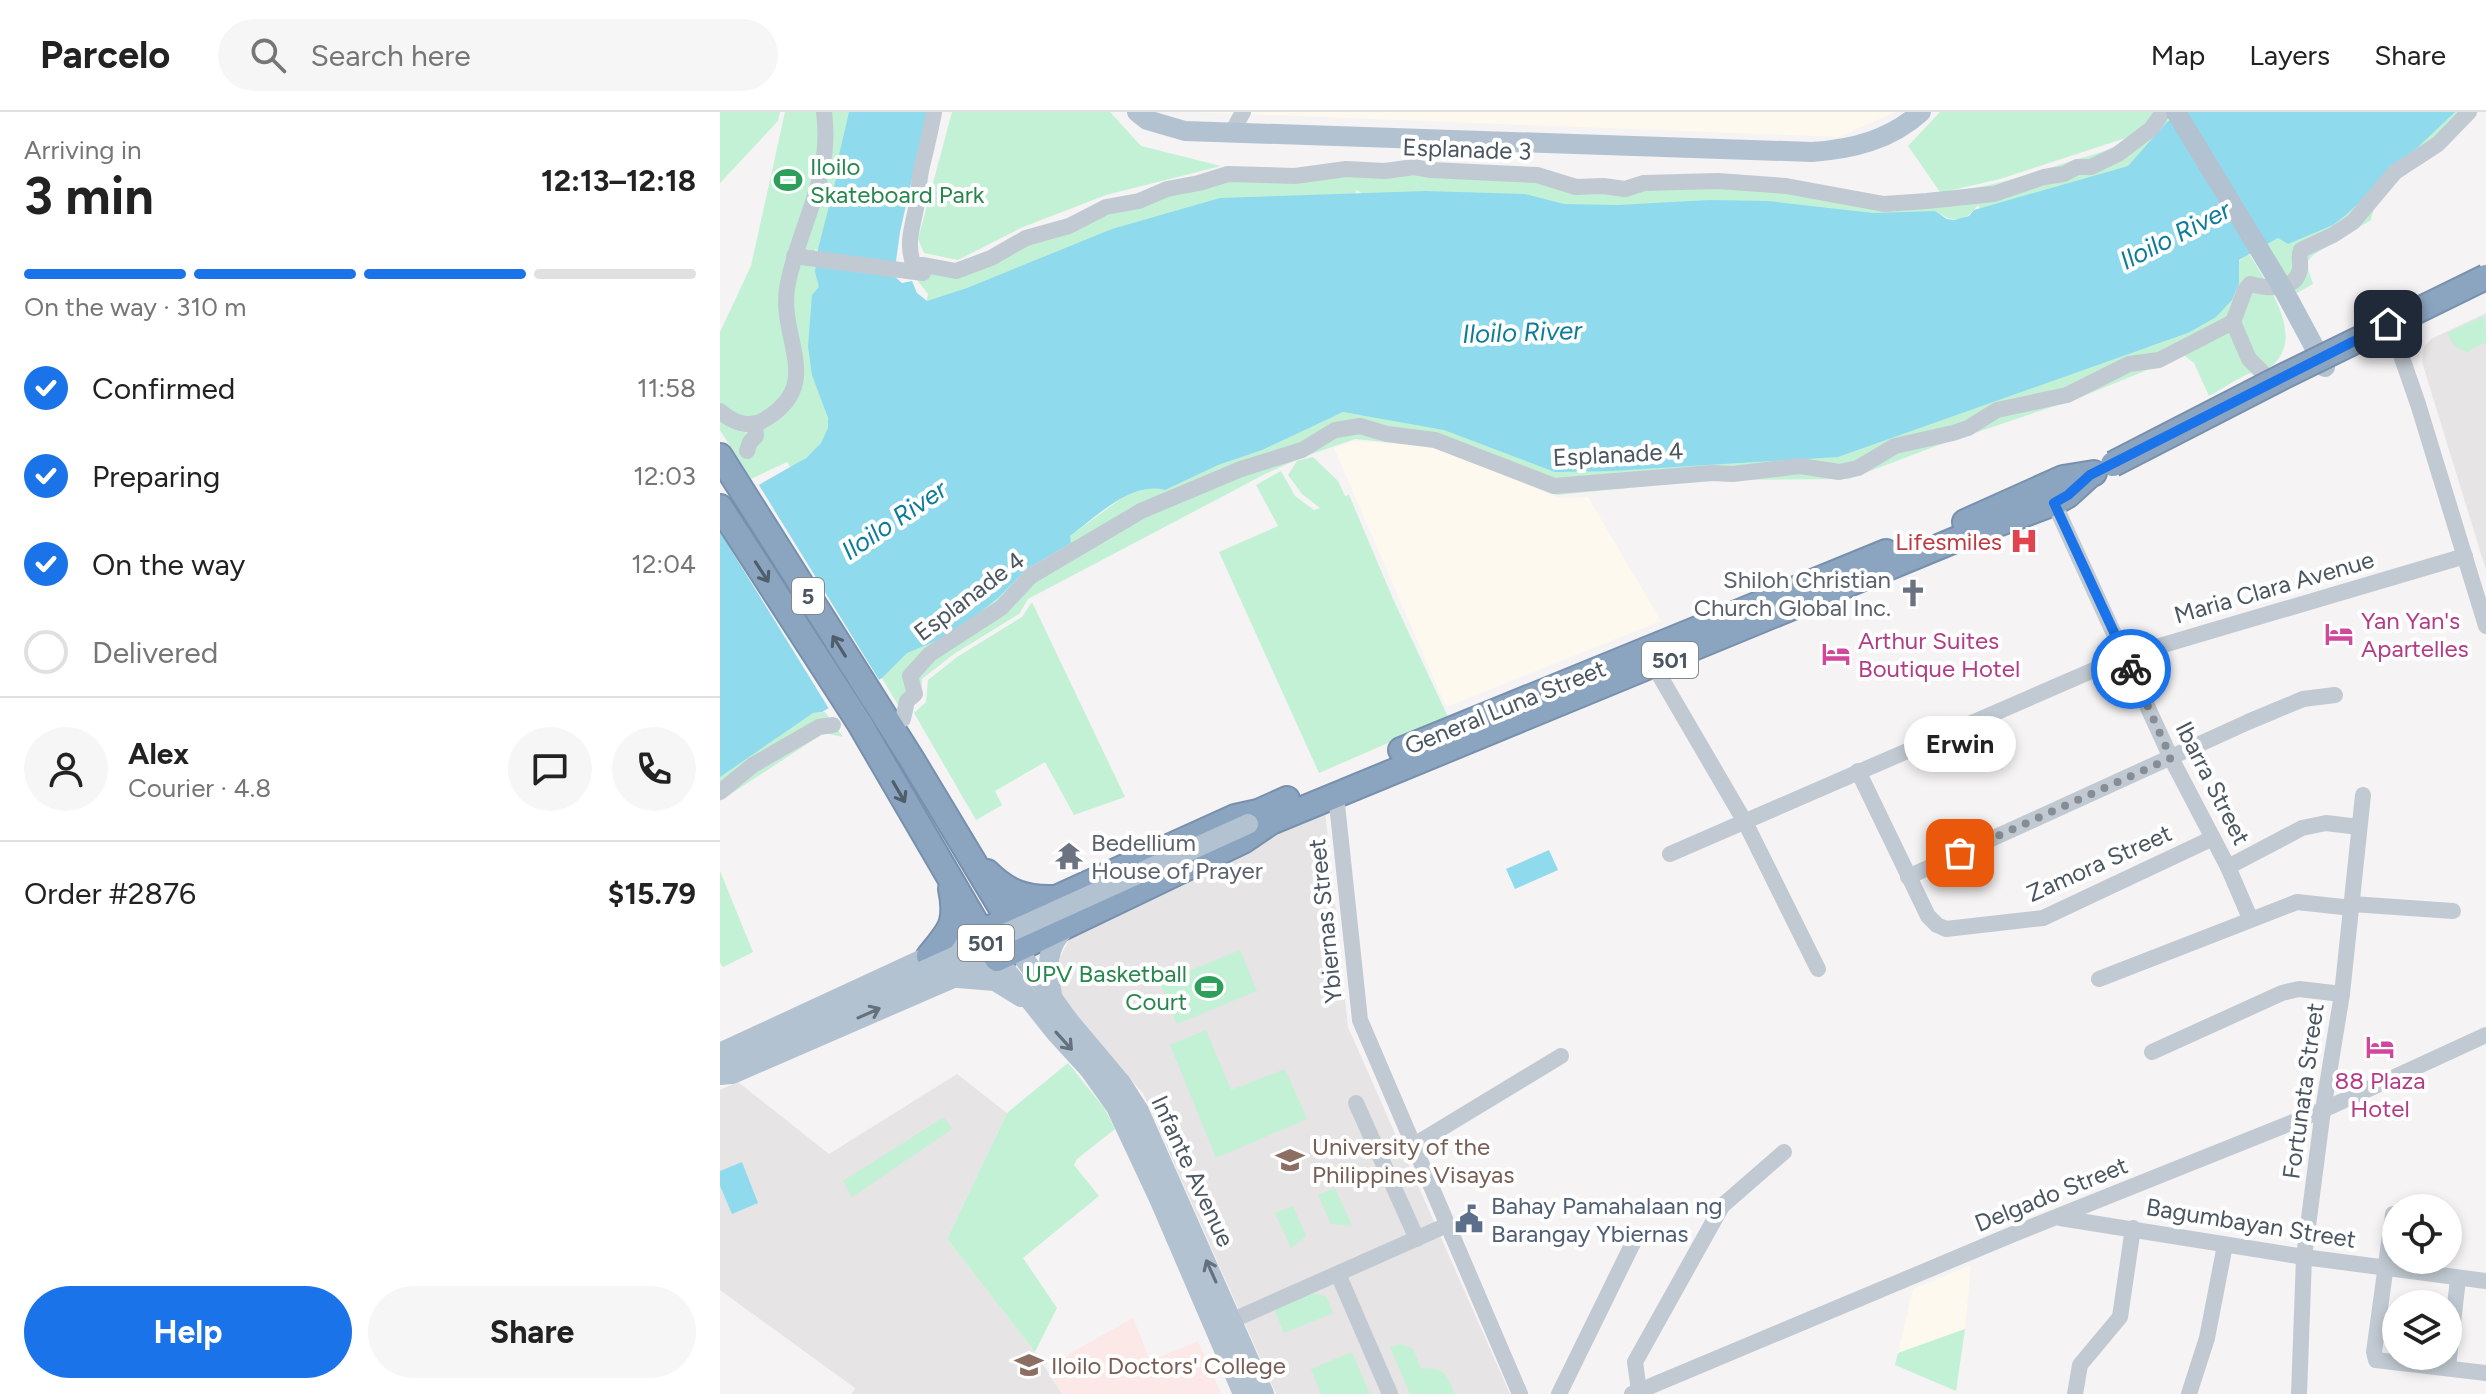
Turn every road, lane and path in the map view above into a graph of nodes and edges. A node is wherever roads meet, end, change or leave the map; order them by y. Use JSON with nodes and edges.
{"nodes":[{"id":1,"x":824,"y":112,"type":"edge"},
{"id":2,"x":934,"y":112,"type":"edge"},
{"id":3,"x":1137,"y":112,"type":"edge"},
{"id":4,"x":1243,"y":112,"type":"edge"},
{"id":5,"x":1921,"y":112,"type":"edge"},
{"id":6,"x":2163,"y":112,"type":"edge"},
{"id":7,"x":2176,"y":112,"type":"edge"},
{"id":8,"x":2469,"y":112,"type":"edge"},
{"id":9,"x":1232,"y":132,"type":"junction"},
{"id":10,"x":794,"y":256,"type":"junction"},
{"id":11,"x":2486,"y":266,"type":"edge"},
{"id":12,"x":943,"y":269,"type":"junction"},
{"id":13,"x":2486,"y":277,"type":"edge"},
{"id":14,"x":2282,"y":287,"type":"junction"},
{"id":15,"x":2486,"y":289,"type":"edge"},
{"id":16,"x":2382,"y":316,"type":"junction"},
{"id":17,"x":2233,"y":322,"type":"junction"},
{"id":18,"x":2394,"y":335,"type":"junction"},
{"id":19,"x":2320,"y":358,"type":"junction"},
{"id":20,"x":2264,"y":374,"type":"junction"},
{"id":21,"x":720,"y":411,"type":"edge"},
{"id":22,"x":755,"y":425,"type":"junction"},
{"id":23,"x":747,"y":451,"type":"dead end"},
{"id":24,"x":720,"y":456,"type":"edge"},
{"id":25,"x":2062,"y":492,"type":"junction"},
{"id":26,"x":720,"y":507,"type":"edge"},
{"id":27,"x":2465,"y":556,"type":"junction"},
{"id":28,"x":2486,"y":626,"type":"edge"},
{"id":29,"x":1694,"y":640,"type":"junction"},
{"id":30,"x":2126,"y":656,"type":"junction"},
{"id":31,"x":1654,"y":666,"type":"junction"},
{"id":32,"x":2335,"y":695,"type":"dead end"},
{"id":33,"x":886,"y":724,"type":"junction"},
{"id":34,"x":833,"y":725,"type":"dead end"},
{"id":35,"x":877,"y":754,"type":"junction"},
{"id":36,"x":2171,"y":758,"type":"junction"},
{"id":37,"x":1858,"y":771,"type":"junction"},
{"id":38,"x":720,"y":792,"type":"edge"},
{"id":39,"x":1336,"y":795,"type":"junction"},
{"id":40,"x":2363,"y":795,"type":"dead end"},
{"id":41,"x":1259,"y":819,"type":"junction"},
{"id":42,"x":1745,"y":822,"type":"junction"},
{"id":43,"x":2359,"y":827,"type":"junction"},
{"id":44,"x":2213,"y":838,"type":"junction"},
{"id":45,"x":1670,"y":854,"type":"dead end"},
{"id":46,"x":971,"y":856,"type":"junction"},
{"id":47,"x":2228,"y":867,"type":"junction"},
{"id":48,"x":946,"y":871,"type":"junction"},
{"id":49,"x":1908,"y":877,"type":"junction"},
{"id":50,"x":1060,"y":897,"type":"junction"},
{"id":51,"x":2352,"y":906,"type":"junction"},
{"id":52,"x":2453,"y":911,"type":"dead end"},
{"id":53,"x":2250,"y":918,"type":"junction"},
{"id":54,"x":1009,"y":920,"type":"junction"},
{"id":55,"x":1071,"y":922,"type":"junction"},
{"id":56,"x":981,"y":932,"type":"junction"},
{"id":57,"x":1024,"y":946,"type":"junction"},
{"id":58,"x":929,"y":956,"type":"junction"},
{"id":59,"x":997,"y":959,"type":"junction"},
{"id":60,"x":1818,"y":969,"type":"dead end"},
{"id":61,"x":950,"y":978,"type":"junction"},
{"id":62,"x":2099,"y":979,"type":"dead end"},
{"id":63,"x":2342,"y":994,"type":"junction"},
{"id":64,"x":1043,"y":1002,"type":"junction"},
{"id":65,"x":2486,"y":1035,"type":"edge"},
{"id":66,"x":2152,"y":1052,"type":"dead end"},
{"id":67,"x":1561,"y":1056,"type":"dead end"},
{"id":68,"x":721,"y":1063,"type":"edge"},
{"id":69,"x":1356,"y":1103,"type":"dead end"},
{"id":70,"x":2323,"y":1110,"type":"junction"},
{"id":71,"x":1414,"y":1145,"type":"junction"},
{"id":72,"x":1784,"y":1152,"type":"dead end"},
{"id":73,"x":2057,"y":1218,"type":"junction"},
{"id":74,"x":1447,"y":1225,"type":"junction"},
{"id":75,"x":2133,"y":1228,"type":"junction"},
{"id":76,"x":1417,"y":1239,"type":"junction"},
{"id":77,"x":1633,"y":1243,"type":"dead end"},
{"id":78,"x":2225,"y":1245,"type":"junction"},
{"id":79,"x":2304,"y":1257,"type":"junction"},
{"id":80,"x":2382,"y":1267,"type":"edge"},
{"id":81,"x":1338,"y":1274,"type":"junction"},
{"id":82,"x":2428,"y":1274,"type":"edge"},
{"id":83,"x":2458,"y":1279,"type":"junction"},
{"id":84,"x":2486,"y":1281,"type":"edge"},
{"id":85,"x":2382,"y":1290,"type":"edge"},
{"id":86,"x":2457,"y":1290,"type":"edge"},
{"id":87,"x":1233,"y":1320,"type":"junction"},
{"id":88,"x":2382,"y":1363,"type":"edge"},
{"id":89,"x":2462,"y":1369,"type":"edge"},
{"id":90,"x":2486,"y":1373,"type":"edge"},
{"id":91,"x":1636,"y":1392,"type":"edge"},
{"id":92,"x":1243,"y":1394,"type":"edge"},
{"id":93,"x":1264,"y":1394,"type":"edge"},
{"id":94,"x":1390,"y":1394,"type":"edge"},
{"id":95,"x":1520,"y":1394,"type":"edge"},
{"id":96,"x":1559,"y":1394,"type":"edge"},
{"id":97,"x":2075,"y":1394,"type":"edge"},
{"id":98,"x":2189,"y":1394,"type":"edge"},
{"id":99,"x":2299,"y":1394,"type":"edge"}],
"edges":[{"from":1,"to":10,"type":"street"},
{"from":2,"to":12,"type":"street"},
{"from":3,"to":9,"type":"main road"},
{"from":4,"to":9,"type":"street"},
{"from":5,"to":9,"type":"main road"},
{"from":6,"to":12,"type":"street","name":"Esplanade 3"},
{"from":7,"to":14,"type":"main road"},
{"from":8,"to":14,"type":"street"},
{"from":10,"to":12,"type":"street","name":"Esplanade 3"},
{"from":10,"to":22,"type":"street"},
{"from":11,"to":16,"type":"main road","name":"General Luna Street","number":"501"},
{"from":13,"to":25,"type":"highway","name":"General Luna Street","number":"501","bridge":true},
{"from":14,"to":17,"type":"street"},
{"from":14,"to":19,"type":"main road"},
{"from":15,"to":18,"type":"main road","name":"General Luna Street","number":"501"},
{"from":16,"to":18,"type":"street"},
{"from":16,"to":19,"type":"main road","name":"General Luna Street","number":"501"},
{"from":17,"to":20,"type":"street"},
{"from":17,"to":33,"type":"street","name":"Esplanade 4"},
{"from":18,"to":19,"type":"main road","name":"General Luna Street","number":"501"},
{"from":18,"to":27,"type":"street"},
{"from":19,"to":20,"type":"main road","name":"General Luna Street","number":"501"},
{"from":19,"to":25,"type":"main road","name":"General Luna Street","number":"501"},
{"from":20,"to":25,"type":"main road","name":"General Luna Street","number":"501"},
{"from":21,"to":22,"type":"street"},
{"from":22,"to":23,"type":"street"},
{"from":33,"to":24,"type":"highway","number":"5","one_way":true},
{"from":25,"to":29,"type":"highway","name":"General Luna Street","number":"501"},
{"from":25,"to":30,"type":"street","name":"Ibarra Street"},
{"from":26,"to":33,"type":"highway","number":"5","one_way":true},
{"from":27,"to":28,"type":"street"},
{"from":27,"to":30,"type":"street","name":"Maria Clara Avenue"},
{"from":29,"to":31,"type":"highway","name":"General Luna Street","number":"501"},
{"from":29,"to":41,"type":"highway","name":"General Luna Street","number":"501"},
{"from":30,"to":36,"type":"street","name":"Ibarra Street"},
{"from":30,"to":37,"type":"street","name":"Maria Clara Avenue"},
{"from":31,"to":39,"type":"highway","name":"General Luna Street","number":"501"},
{"from":31,"to":42,"type":"street"},
{"from":32,"to":36,"type":"street"},
{"from":33,"to":35,"type":"highway","number":"5"},
{"from":33,"to":35,"type":"highway"},
{"from":33,"to":46,"type":"highway","number":"5"},
{"from":34,"to":38,"type":"street"},
{"from":35,"to":48,"type":"highway","number":"5","one_way":true},
{"from":36,"to":44,"type":"street","name":"Ibarra Street"},
{"from":36,"to":49,"type":"street"},
{"from":37,"to":42,"type":"street","name":"Maria Clara Avenue"},
{"from":37,"to":49,"type":"street","name":"Zamora Street"},
{"from":39,"to":41,"type":"highway","name":"General Luna Street","number":"501"},
{"from":39,"to":71,"type":"street","name":"Ybiernas Street"},
{"from":40,"to":43,"type":"street","name":"Fortunata Street"},
{"from":41,"to":50,"type":"highway","name":"General Luna Street"},
{"from":41,"to":55,"type":"highway","name":"General Luna Street"},
{"from":41,"to":68,"type":"main road","number":"501","bridge":true},
{"from":42,"to":45,"type":"street","name":"Maria Clara Avenue"},
{"from":42,"to":60,"type":"street"},
{"from":43,"to":47,"type":"street","name":"Ibarra Street"},
{"from":43,"to":51,"type":"street","name":"Fortunata Street"},
{"from":44,"to":47,"type":"street","name":"Ibarra Street"},
{"from":44,"to":49,"type":"street","name":"Zamora Street"},
{"from":46,"to":50,"type":"highway"},
{"from":46,"to":54,"type":"highway","number":"5"},
{"from":47,"to":53,"type":"street","name":"Ibarra Street"},
{"from":48,"to":56,"type":"highway","number":"5"},
{"from":48,"to":58,"type":"highway"},
{"from":50,"to":54,"type":"highway","name":"General Luna Street"},
{"from":51,"to":52,"type":"street"},
{"from":51,"to":53,"type":"street"},
{"from":51,"to":63,"type":"street","name":"Fortunata Street"},
{"from":53,"to":62,"type":"street"},
{"from":54,"to":56,"type":"highway","name":"General Luna Street"},
{"from":54,"to":57,"type":"highway","number":"5"},
{"from":55,"to":57,"type":"highway","name":"General Luna Street"},
{"from":55,"to":64,"type":"main road"},
{"from":56,"to":58,"type":"main road"},
{"from":56,"to":59,"type":"highway","number":"5"},
{"from":57,"to":59,"type":"highway","name":"General Luna Street"},
{"from":57,"to":64,"type":"main road","name":"Infante Avenue"},
{"from":58,"to":68,"type":"main road"},
{"from":59,"to":61,"type":"main road"},
{"from":59,"to":64,"type":"main road","name":"Infante Avenue"},
{"from":61,"to":64,"type":"main road"},
{"from":68,"to":61,"type":"main road","one_way":true},
{"from":63,"to":66,"type":"street"},
{"from":63,"to":70,"type":"street","name":"Fortunata Street"},
{"from":87,"to":64,"type":"main road","name":"Infante Avenue","one_way":true},
{"from":64,"to":92,"type":"main road","name":"Infante Avenue","one_way":true},
{"from":65,"to":70,"type":"street","name":"Delgado Street"},
{"from":67,"to":71,"type":"street"},
{"from":69,"to":76,"type":"street"},
{"from":70,"to":73,"type":"street","name":"Delgado Street"},
{"from":70,"to":79,"type":"street","name":"Fortunata Street"},
{"from":71,"to":74,"type":"street","name":"Ybiernas Street"},
{"from":72,"to":91,"type":"street"},
{"from":73,"to":75,"type":"street","name":"Bagumbayan Street"},
{"from":73,"to":91,"type":"street","name":"Delgado Street"},
{"from":74,"to":76,"type":"street"},
{"from":74,"to":95,"type":"street","name":"Ybiernas Street"},
{"from":75,"to":78,"type":"street","name":"Bagumbayan Street"},
{"from":75,"to":97,"type":"street"},
{"from":76,"to":81,"type":"street"},
{"from":77,"to":96,"type":"street"},
{"from":78,"to":79,"type":"street","name":"Bagumbayan Street"},
{"from":78,"to":98,"type":"street"},
{"from":79,"to":80,"type":"street","name":"Bagumbayan Street"},
{"from":79,"to":99,"type":"street","name":"Fortunata Street"},
{"from":81,"to":87,"type":"street"},
{"from":81,"to":94,"type":"street"},
{"from":82,"to":83,"type":"street","name":"Bagumbayan Street"},
{"from":83,"to":84,"type":"street","name":"Bagumbayan Street"},
{"from":83,"to":86,"type":"street"},
{"from":85,"to":88,"type":"street"},
{"from":87,"to":93,"type":"main road","name":"Infante Avenue"},
{"from":89,"to":90,"type":"street"}]}
